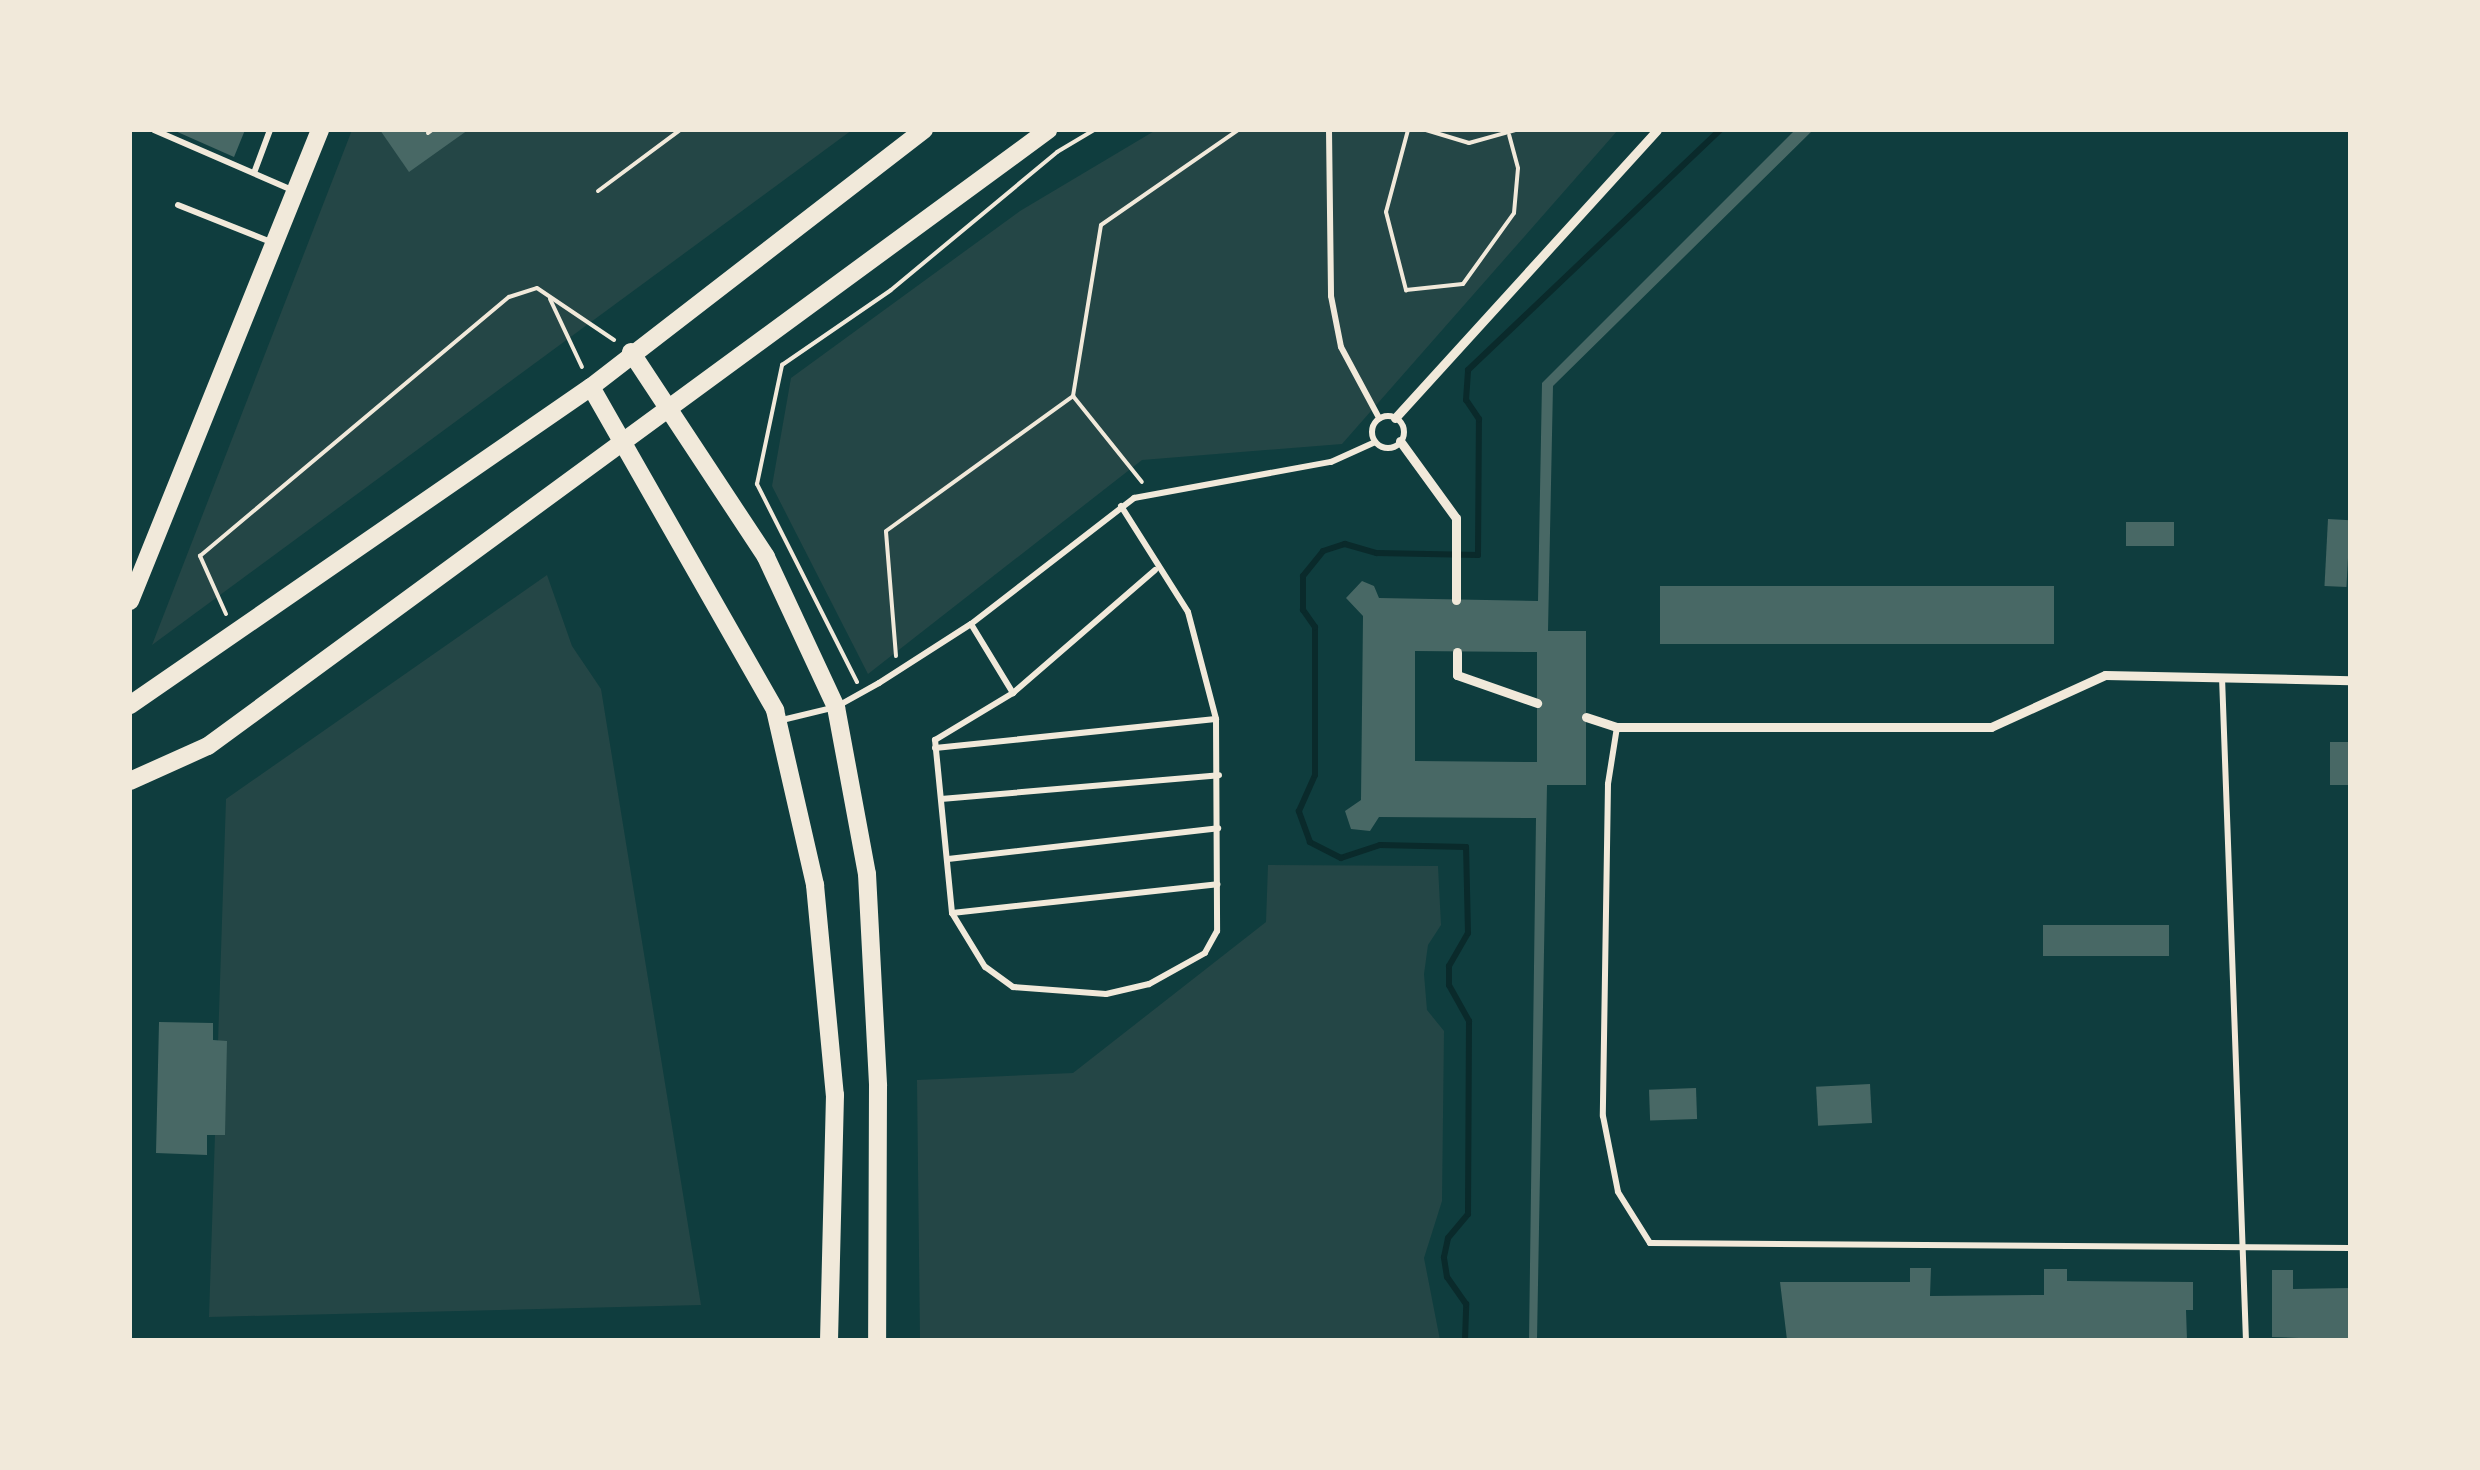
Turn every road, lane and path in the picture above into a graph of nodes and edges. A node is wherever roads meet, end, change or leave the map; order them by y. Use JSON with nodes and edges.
{"nodes":[{"id":1,"x":154,"y":130,"type":"edge"},
{"id":2,"x":270,"y":130,"type":"edge"},
{"id":3,"x":320,"y":130,"type":"edge"},
{"id":4,"x":680,"y":130,"type":"edge"},
{"id":5,"x":924,"y":130,"type":"edge"},
{"id":6,"x":1048,"y":130,"type":"edge"},
{"id":7,"x":1094,"y":130,"type":"edge"},
{"id":8,"x":1238,"y":130,"type":"edge"},
{"id":9,"x":1329,"y":130,"type":"edge"},
{"id":10,"x":1408,"y":130,"type":"edge"},
{"id":11,"x":1426,"y":130,"type":"edge"},
{"id":12,"x":1516,"y":130,"type":"edge"},
{"id":13,"x":1658,"y":130,"type":"edge"},
{"id":14,"x":1509,"y":135,"type":"junction"},
{"id":15,"x":254,"y":173,"type":"junction"},
{"id":16,"x":295,"y":191,"type":"junction"},
{"id":17,"x":598,"y":191,"type":"dead end"},
{"id":18,"x":178,"y":205,"type":"dead end"},
{"id":19,"x":272,"y":242,"type":"junction"},
{"id":20,"x":548,"y":294,"type":"junction"},
{"id":21,"x":631,"y":352,"type":"junction"},
{"id":22,"x":591,"y":387,"type":"junction"},
{"id":23,"x":1074,"y":396,"type":"junction"},
{"id":24,"x":668,"y":403,"type":"junction"},
{"id":25,"x":1379,"y":418,"type":"junction"},
{"id":26,"x":1395,"y":418,"type":"junction"},
{"id":27,"x":617,"y":440,"type":"junction"},
{"id":28,"x":1400,"y":441,"type":"junction"},
{"id":29,"x":1375,"y":442,"type":"junction"},
{"id":30,"x":1150,"y":493,"type":"junction"},
{"id":31,"x":1121,"y":506,"type":"junction"},
{"id":32,"x":1156,"y":570,"type":"junction"},
{"id":33,"x":1456,"y":600,"type":"dead end"},
{"id":34,"x":130,"y":602,"type":"edge"},
{"id":35,"x":971,"y":624,"type":"junction"},
{"id":36,"x":234,"y":632,"type":"junction"},
{"id":37,"x":1457,"y":652,"type":"dead end"},
{"id":38,"x":898,"y":670,"type":"junction"},
{"id":39,"x":2222,"y":678,"type":"junction"},
{"id":40,"x":2350,"y":680,"type":"edge"},
{"id":41,"x":863,"y":692,"type":"junction"},
{"id":42,"x":1013,"y":692,"type":"junction"},
{"id":43,"x":1537,"y":702,"type":"dead end"},
{"id":44,"x":130,"y":704,"type":"edge"},
{"id":45,"x":836,"y":707,"type":"junction"},
{"id":46,"x":1586,"y":718,"type":"dead end"},
{"id":47,"x":1216,"y":719,"type":"junction"},
{"id":48,"x":778,"y":721,"type":"junction"},
{"id":49,"x":1617,"y":726,"type":"junction"},
{"id":50,"x":935,"y":748,"type":"junction"},
{"id":51,"x":1218,"y":775,"type":"junction"},
{"id":52,"x":130,"y":781,"type":"edge"},
{"id":53,"x":940,"y":799,"type":"junction"},
{"id":54,"x":1218,"y":828,"type":"junction"},
{"id":55,"x":948,"y":859,"type":"junction"},
{"id":56,"x":1217,"y":884,"type":"junction"},
{"id":57,"x":952,"y":914,"type":"junction"},
{"id":58,"x":2350,"y":1248,"type":"edge"},
{"id":59,"x":2245,"y":1249,"type":"junction"},
{"id":60,"x":828,"y":1340,"type":"edge"},
{"id":61,"x":877,"y":1340,"type":"edge"},
{"id":62,"x":2246,"y":1340,"type":"edge"}],
"edges":[{"from":1,"to":15,"type":"lane"},
{"from":2,"to":15,"type":"lane"},
{"from":3,"to":16,"type":"main road"},
{"from":4,"to":17,"type":"path"},
{"from":5,"to":21,"type":"main road"},
{"from":6,"to":24,"type":"main road"},
{"from":7,"to":41,"type":"path"},
{"from":8,"to":23,"type":"path"},
{"from":9,"to":25,"type":"lane"},
{"from":10,"to":14,"type":"path"},
{"from":11,"to":14,"type":"path"},
{"from":12,"to":14,"type":"path"},
{"from":13,"to":26,"type":"street"},
{"from":15,"to":16,"type":"lane"},
{"from":16,"to":19,"type":"main road"},
{"from":18,"to":19,"type":"lane"},
{"from":19,"to":34,"type":"main road"},
{"from":20,"to":21,"type":"path"},
{"from":20,"to":22,"type":"path"},
{"from":20,"to":36,"type":"path"},
{"from":21,"to":22,"type":"main road"},
{"from":21,"to":24,"type":"main road"},
{"from":22,"to":27,"type":"main road"},
{"from":22,"to":36,"type":"main road"},
{"from":23,"to":30,"type":"path"},
{"from":23,"to":38,"type":"path"},
{"from":24,"to":27,"type":"main road"},
{"from":24,"to":45,"type":"main road"},
{"from":25,"to":26,"type":"lane"},
{"from":25,"to":29,"type":"lane"},
{"from":26,"to":28,"type":"lane"},
{"from":27,"to":48,"type":"main road"},
{"from":27,"to":52,"type":"main road"},
{"from":28,"to":29,"type":"lane"},
{"from":28,"to":33,"type":"street"},
{"from":29,"to":30,"type":"lane"},
{"from":30,"to":31,"type":"lane"},
{"from":31,"to":32,"type":"lane"},
{"from":31,"to":35,"type":"lane"},
{"from":32,"to":42,"type":"lane"},
{"from":32,"to":47,"type":"lane"},
{"from":35,"to":38,"type":"lane"},
{"from":35,"to":42,"type":"lane"},
{"from":36,"to":44,"type":"main road"},
{"from":37,"to":43,"type":"street"},
{"from":38,"to":41,"type":"lane"},
{"from":39,"to":40,"type":"street"},
{"from":39,"to":49,"type":"street"},
{"from":39,"to":59,"type":"lane"},
{"from":41,"to":45,"type":"lane"},
{"from":42,"to":50,"type":"lane"},
{"from":45,"to":48,"type":"lane"},
{"from":45,"to":61,"type":"main road"},
{"from":46,"to":49,"type":"street"},
{"from":47,"to":50,"type":"lane"},
{"from":47,"to":51,"type":"lane"},
{"from":48,"to":60,"type":"main road"},
{"from":49,"to":59,"type":"lane"},
{"from":50,"to":53,"type":"lane"},
{"from":51,"to":53,"type":"lane"},
{"from":51,"to":54,"type":"lane"},
{"from":53,"to":55,"type":"lane"},
{"from":54,"to":55,"type":"lane"},
{"from":54,"to":56,"type":"lane"},
{"from":55,"to":57,"type":"lane"},
{"from":56,"to":57,"type":"lane"},
{"from":56,"to":57,"type":"lane"},
{"from":58,"to":59,"type":"lane"},
{"from":59,"to":62,"type":"lane"}]}
